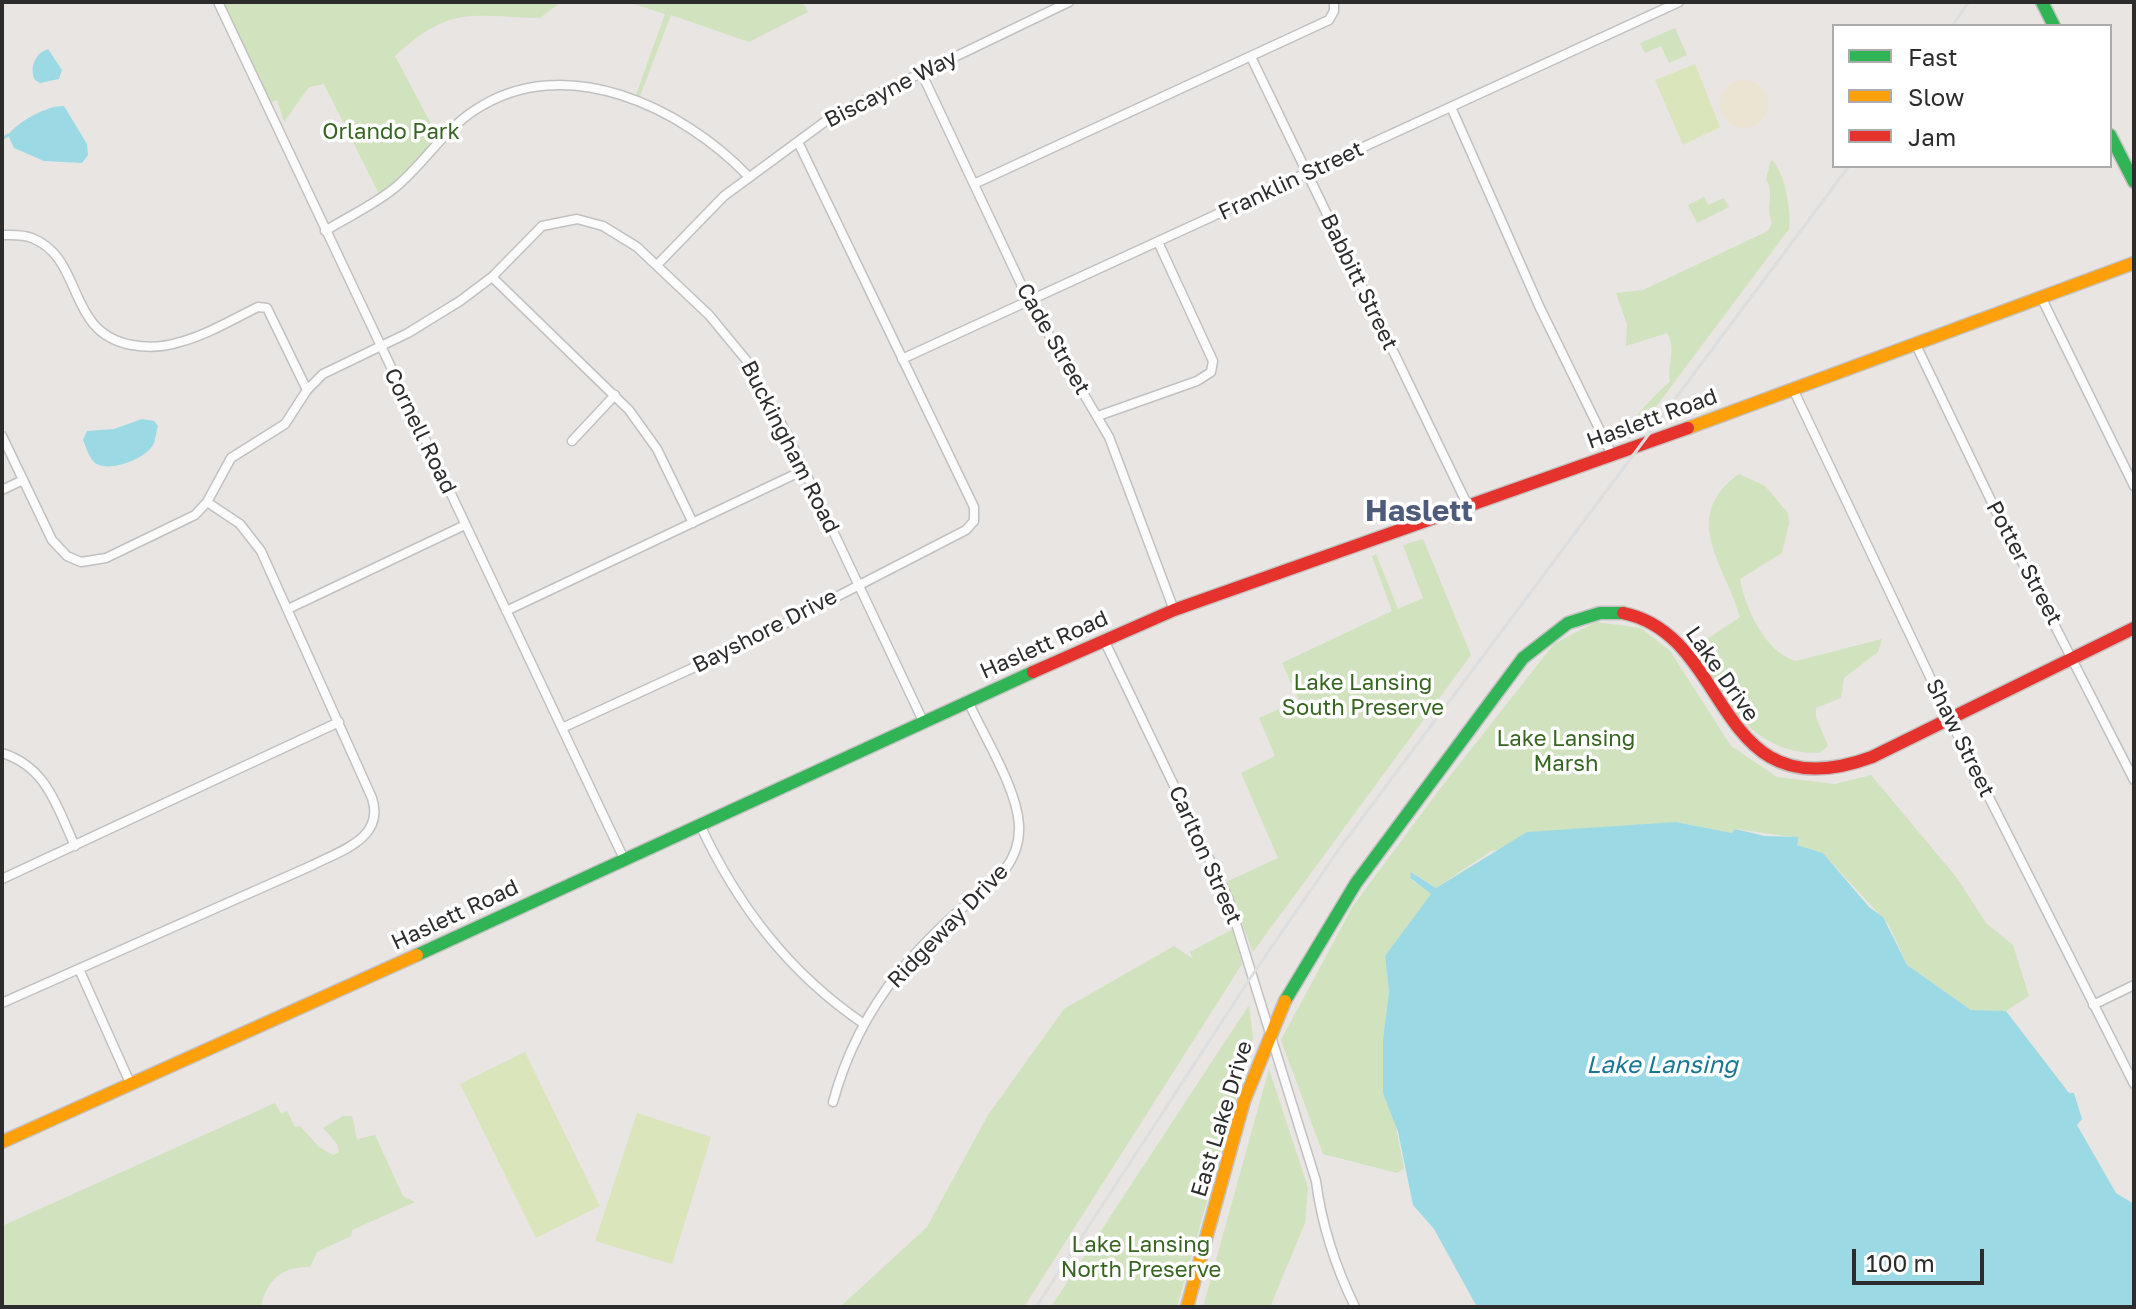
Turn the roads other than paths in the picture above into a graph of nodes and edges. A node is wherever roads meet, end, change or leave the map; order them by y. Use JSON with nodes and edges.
{"nodes":[{"id":1,"x":218,"y":2,"type":"edge"},
{"id":2,"x":1069,"y":2,"type":"edge"},
{"id":3,"x":1334,"y":2,"type":"edge"},
{"id":4,"x":1679,"y":2,"type":"edge"},
{"id":5,"x":2042,"y":2,"type":"edge"},
{"id":6,"x":2053,"y":24,"type":"edge"},
{"id":7,"x":1251,"y":57,"type":"junction"},
{"id":8,"x":921,"y":72,"type":"junction"},
{"id":9,"x":1451,"y":107,"type":"junction"},
{"id":10,"x":2112,"y":139,"type":"edge"},
{"id":11,"x":798,"y":142,"type":"junction"},
{"id":12,"x":1308,"y":174,"type":"junction"},
{"id":13,"x":748,"y":176,"type":"junction"},
{"id":14,"x":2134,"y":182,"type":"edge"},
{"id":15,"x":974,"y":184,"type":"junction"},
{"id":16,"x":325,"y":231,"type":"junction"},
{"id":17,"x":2,"y":235,"type":"edge"},
{"id":18,"x":1158,"y":242,"type":"junction"},
{"id":19,"x":2134,"y":263,"type":"edge"},
{"id":20,"x":657,"y":265,"type":"junction"},
{"id":21,"x":492,"y":277,"type":"junction"},
{"id":22,"x":2042,"y":299,"type":"junction"},
{"id":23,"x":1029,"y":301,"type":"junction"},
{"id":24,"x":1916,"y":345,"type":"junction"},
{"id":25,"x":379,"y":347,"type":"junction"},
{"id":26,"x":902,"y":359,"type":"junction"},
{"id":27,"x":1793,"y":389,"type":"junction"},
{"id":28,"x":307,"y":390,"type":"junction"},
{"id":29,"x":615,"y":395,"type":"junction"},
{"id":30,"x":1098,"y":416,"type":"junction"},
{"id":31,"x":2,"y":436,"type":"edge"},
{"id":32,"x":572,"y":441,"type":"dead end"},
{"id":33,"x":1612,"y":455,"type":"junction"},
{"id":34,"x":804,"y":470,"type":"junction"},
{"id":35,"x":23,"y":480,"type":"junction"},
{"id":36,"x":2134,"y":486,"type":"edge"},
{"id":37,"x":2,"y":490,"type":"edge"},
{"id":38,"x":207,"y":502,"type":"junction"},
{"id":39,"x":1468,"y":506,"type":"junction"},
{"id":40,"x":693,"y":523,"type":"junction"},
{"id":41,"x":465,"y":525,"type":"junction"},
{"id":42,"x":859,"y":584,"type":"junction"},
{"id":43,"x":288,"y":609,"type":"junction"},
{"id":44,"x":1174,"y":610,"type":"junction"},
{"id":45,"x":506,"y":611,"type":"junction"},
{"id":46,"x":2134,"y":628,"type":"edge"},
{"id":47,"x":1104,"y":640,"type":"junction"},
{"id":48,"x":2074,"y":659,"type":"junction"},
{"id":49,"x":968,"y":701,"type":"junction"},
{"id":50,"x":1950,"y":719,"type":"junction"},
{"id":51,"x":923,"y":721,"type":"junction"},
{"id":52,"x":339,"y":722,"type":"junction"},
{"id":53,"x":562,"y":728,"type":"junction"},
{"id":54,"x":2,"y":753,"type":"edge"},
{"id":55,"x":2134,"y":780,"type":"edge"},
{"id":56,"x":700,"y":825,"type":"junction"},
{"id":57,"x":75,"y":846,"type":"junction"},
{"id":58,"x":624,"y":859,"type":"junction"},
{"id":59,"x":2,"y":879,"type":"edge"},
{"id":60,"x":79,"y":969,"type":"junction"},
{"id":61,"x":2134,"y":985,"type":"edge"},
{"id":62,"x":2,"y":1003,"type":"edge"},
{"id":63,"x":2093,"y":1005,"type":"junction"},
{"id":64,"x":864,"y":1024,"type":"junction"},
{"id":65,"x":1269,"y":1036,"type":"junction"},
{"id":66,"x":2134,"y":1084,"type":"edge"},
{"id":67,"x":131,"y":1085,"type":"junction"},
{"id":68,"x":833,"y":1102,"type":"dead end"},
{"id":69,"x":2,"y":1142,"type":"edge"},
{"id":70,"x":1187,"y":1307,"type":"edge"},
{"id":71,"x":1355,"y":1307,"type":"edge"}],
"edges":[{"from":1,"to":16,"type":"street","name":"Cornell Road"},
{"from":2,"to":8,"type":"street","name":"Biscayne Way"},
{"from":3,"to":7,"type":"street"},
{"from":4,"to":9,"type":"street","name":"Franklin Street"},
{"from":5,"to":6,"type":"street"},
{"from":7,"to":12,"type":"street","name":"Babbitt Street"},
{"from":7,"to":15,"type":"street"},
{"from":8,"to":11,"type":"street","name":"Biscayne Way"},
{"from":8,"to":15,"type":"street","name":"Cade Street"},
{"from":9,"to":12,"type":"street","name":"Franklin Street"},
{"from":9,"to":33,"type":"street"},
{"from":10,"to":14,"type":"street"},
{"from":11,"to":13,"type":"street","name":"Biscayne Way"},
{"from":11,"to":26,"type":"street"},
{"from":12,"to":18,"type":"street","name":"Franklin Street"},
{"from":12,"to":39,"type":"street","name":"Babbitt Street"},
{"from":13,"to":16,"type":"street"},
{"from":13,"to":20,"type":"street","name":"Biscayne Way"},
{"from":15,"to":23,"type":"street","name":"Cade Street"},
{"from":16,"to":25,"type":"street","name":"Cornell Road"},
{"from":17,"to":28,"type":"street"},
{"from":18,"to":23,"type":"street","name":"Franklin Street"},
{"from":18,"to":30,"type":"street"},
{"from":19,"to":22,"type":"street","name":"Haslett Road"},
{"from":20,"to":21,"type":"street","name":"Buckingham Road"},
{"from":20,"to":34,"type":"street","name":"Buckingham Road"},
{"from":21,"to":25,"type":"street","name":"Buckingham Road"},
{"from":21,"to":29,"type":"street"},
{"from":22,"to":24,"type":"street","name":"Haslett Road"},
{"from":22,"to":36,"type":"street"},
{"from":23,"to":26,"type":"street","name":"Franklin Street"},
{"from":23,"to":30,"type":"street","name":"Cade Street"},
{"from":24,"to":27,"type":"street","name":"Haslett Road"},
{"from":24,"to":48,"type":"street","name":"Potter Street"},
{"from":25,"to":28,"type":"street","name":"Buckingham Road"},
{"from":25,"to":41,"type":"street","name":"Cornell Road"},
{"from":26,"to":42,"type":"street","name":"Bayshore Drive"},
{"from":27,"to":33,"type":"street","name":"Haslett Road"},
{"from":27,"to":50,"type":"street","name":"Shaw Street"},
{"from":28,"to":38,"type":"street","name":"Buckingham Road"},
{"from":29,"to":32,"type":"street"},
{"from":29,"to":40,"type":"street"},
{"from":30,"to":44,"type":"street","name":"Cade Street"},
{"from":31,"to":35,"type":"street"},
{"from":33,"to":39,"type":"street","name":"Haslett Road"},
{"from":34,"to":40,"type":"street"},
{"from":34,"to":42,"type":"street","name":"Buckingham Road"},
{"from":35,"to":37,"type":"street"},
{"from":35,"to":38,"type":"street","name":"Buckingham Road"},
{"from":38,"to":43,"type":"street"},
{"from":39,"to":44,"type":"street","name":"Haslett Road"},
{"from":40,"to":45,"type":"street"},
{"from":41,"to":43,"type":"street"},
{"from":41,"to":45,"type":"street","name":"Cornell Road"},
{"from":42,"to":51,"type":"street","name":"Buckingham Road"},
{"from":42,"to":53,"type":"street","name":"Bayshore Drive"},
{"from":43,"to":52,"type":"street"},
{"from":44,"to":47,"type":"street","name":"Haslett Road"},
{"from":45,"to":53,"type":"street","name":"Cornell Road"},
{"from":46,"to":48,"type":"street","name":"Lake Drive"},
{"from":47,"to":49,"type":"street","name":"Haslett Road"},
{"from":47,"to":65,"type":"street","name":"Carlton Street"},
{"from":48,"to":50,"type":"street","name":"Lake Drive"},
{"from":48,"to":55,"type":"street","name":"Potter Street"},
{"from":49,"to":51,"type":"street","name":"Haslett Road"},
{"from":49,"to":64,"type":"street","name":"Ridgeway Drive"},
{"from":50,"to":63,"type":"street","name":"Shaw Street"},
{"from":50,"to":65,"type":"street","name":"Lake Drive"},
{"from":51,"to":56,"type":"street","name":"Haslett Road"},
{"from":52,"to":57,"type":"street"},
{"from":52,"to":60,"type":"street"},
{"from":53,"to":58,"type":"street","name":"Cornell Road"},
{"from":54,"to":57,"type":"street"},
{"from":56,"to":58,"type":"street","name":"Haslett Road"},
{"from":56,"to":64,"type":"street"},
{"from":57,"to":59,"type":"street"},
{"from":58,"to":67,"type":"street","name":"Haslett Road"},
{"from":60,"to":62,"type":"street"},
{"from":60,"to":67,"type":"street"},
{"from":61,"to":63,"type":"street"},
{"from":63,"to":66,"type":"street","name":"Shaw Street"},
{"from":64,"to":68,"type":"street","name":"Ridgeway Drive"},
{"from":65,"to":70,"type":"street","name":"East Lake Drive"},
{"from":65,"to":71,"type":"street","name":"Carlton Street"},
{"from":67,"to":69,"type":"street","name":"Haslett Road"}]}
